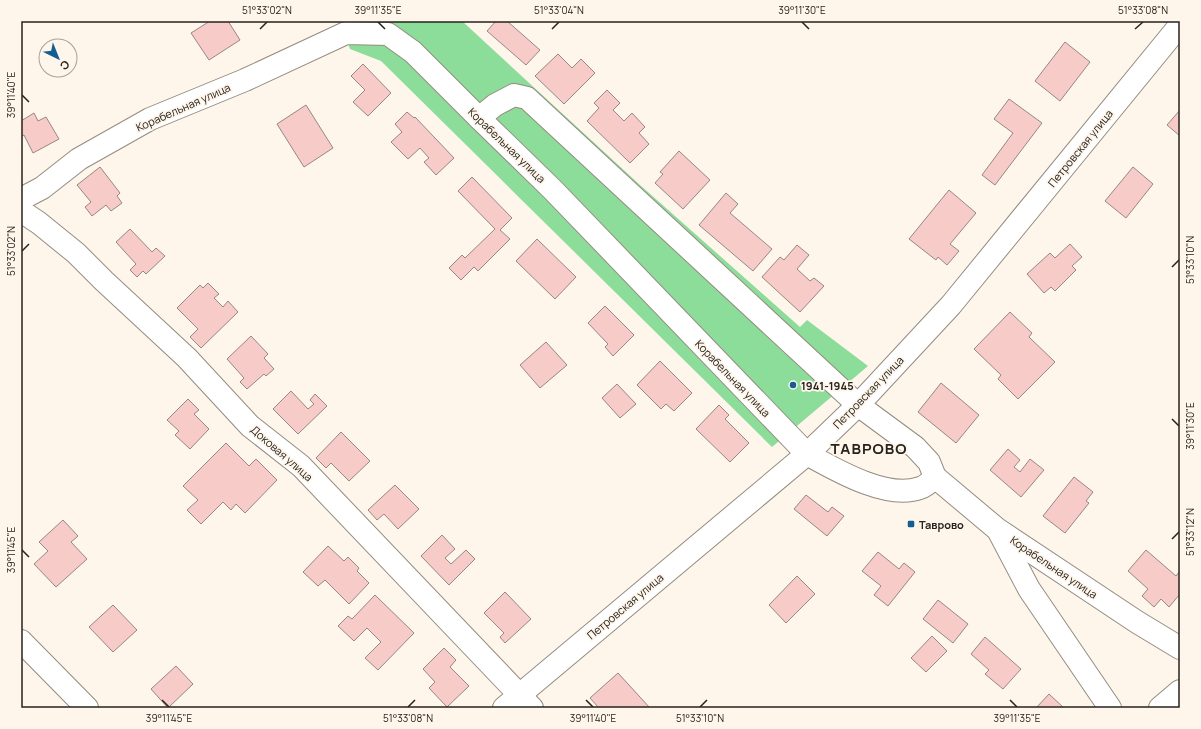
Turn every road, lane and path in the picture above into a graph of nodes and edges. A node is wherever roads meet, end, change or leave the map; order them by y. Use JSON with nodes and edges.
{"nodes":[{"id":1,"x":1180,"y":25,"type":"edge"},
{"id":2,"x":479,"y":118,"type":"junction"},
{"id":3,"x":21,"y":199,"type":"edge"},
{"id":4,"x":21,"y":211,"type":"edge"},
{"id":5,"x":858,"y":405,"type":"junction"},
{"id":6,"x":807,"y":454,"type":"junction"},
{"id":7,"x":935,"y":477,"type":"junction"},
{"id":8,"x":997,"y":529,"type":"junction"},
{"id":9,"x":21,"y":641,"type":"edge"},
{"id":10,"x":1180,"y":648,"type":"edge"},
{"id":11,"x":1180,"y":691,"type":"edge"},
{"id":12,"x":519,"y":704,"type":"edge"},
{"id":13,"x":87,"y":708,"type":"edge"},
{"id":14,"x":1110,"y":708,"type":"edge"},
{"id":15,"x":1160,"y":708,"type":"edge"}],
"edges":[{"from":1,"to":5,"type":"street","name":"Петровская улица"},
{"from":2,"to":3,"type":"street","name":"Корабельная улица"},
{"from":2,"to":5,"type":"street","name":"Корабельная улица"},
{"from":2,"to":6,"type":"street","name":"Корабельная улица"},
{"from":4,"to":12,"type":"street","name":"Доковая улица"},
{"from":5,"to":6,"type":"street","name":"Петровская улица"},
{"from":5,"to":7,"type":"street","name":"Корабельная улица"},
{"from":6,"to":7,"type":"street","name":"Корабельная улица"},
{"from":6,"to":12,"type":"street","name":"Петровская улица"},
{"from":7,"to":8,"type":"street","name":"Корабельная улица"},
{"from":8,"to":10,"type":"street","name":"Корабельная улица"},
{"from":8,"to":14,"type":"street"},
{"from":9,"to":13,"type":"street"},
{"from":11,"to":15,"type":"street"}]}
